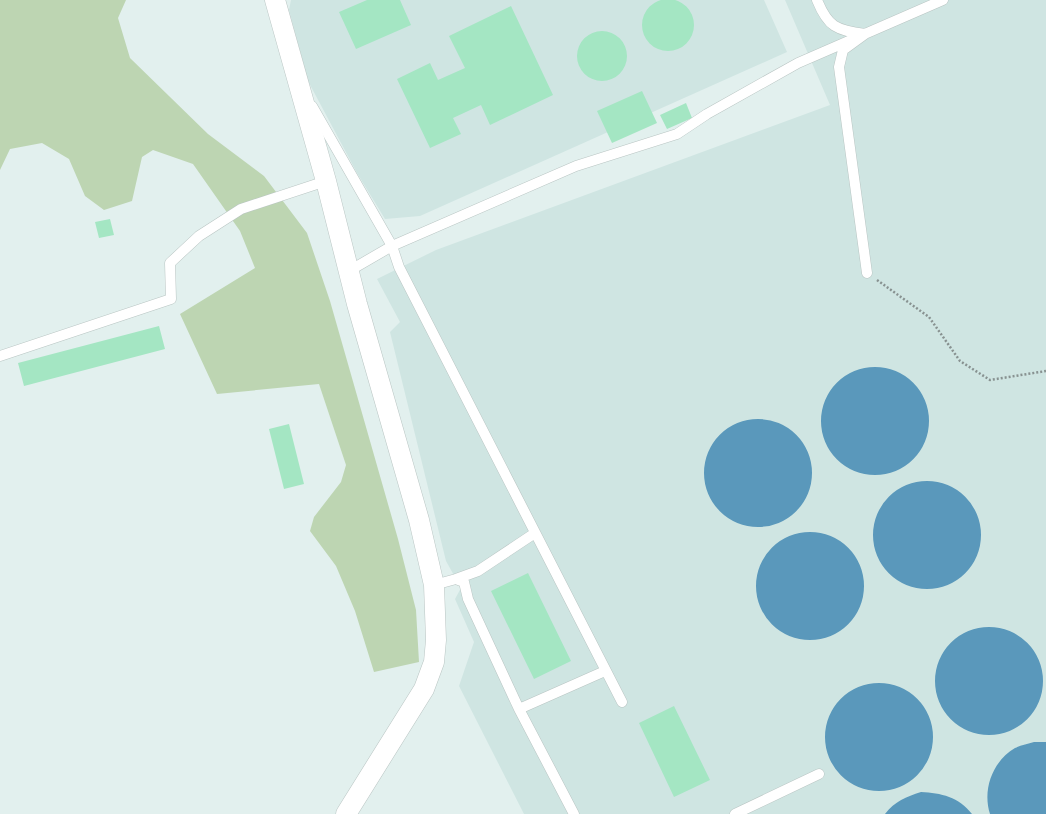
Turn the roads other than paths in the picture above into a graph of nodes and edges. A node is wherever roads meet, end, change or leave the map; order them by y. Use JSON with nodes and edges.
{"nodes":[{"id":1,"x":275,"y":0,"type":"edge"},
{"id":2,"x":817,"y":0,"type":"edge"},
{"id":3,"x":943,"y":0,"type":"edge"},
{"id":4,"x":865,"y":34,"type":"junction"},
{"id":5,"x":298,"y":81,"type":"junction"},
{"id":6,"x":326,"y":181,"type":"junction"},
{"id":7,"x":392,"y":246,"type":"junction"},
{"id":8,"x":349,"y":271,"type":"junction"},
{"id":9,"x":867,"y":273,"type":"road end"},
{"id":10,"x":0,"y":356,"type":"edge"},
{"id":11,"x":534,"y":533,"type":"junction"},
{"id":12,"x":456,"y":579,"type":"junction"},
{"id":13,"x":434,"y":585,"type":"junction"},
{"id":14,"x":605,"y":671,"type":"junction"},
{"id":15,"x":622,"y":702,"type":"dead end"},
{"id":16,"x":519,"y":709,"type":"junction"},
{"id":17,"x":819,"y":774,"type":"dead end"},
{"id":18,"x":346,"y":814,"type":"edge"},
{"id":19,"x":574,"y":814,"type":"edge"},
{"id":20,"x":735,"y":814,"type":"edge"}],
"edges":[{"from":1,"to":5,"type":"street"},
{"from":2,"to":4,"type":"lane"},
{"from":3,"to":4,"type":"lane"},
{"from":4,"to":7,"type":"lane"},
{"from":4,"to":9,"type":"lane"},
{"from":5,"to":6,"type":"street"},
{"from":5,"to":7,"type":"lane"},
{"from":6,"to":8,"type":"street"},
{"from":6,"to":10,"type":"lane"},
{"from":7,"to":8,"type":"lane"},
{"from":7,"to":11,"type":"lane"},
{"from":8,"to":13,"type":"street"},
{"from":11,"to":12,"type":"lane"},
{"from":11,"to":14,"type":"lane"},
{"from":12,"to":13,"type":"lane"},
{"from":12,"to":16,"type":"lane"},
{"from":13,"to":18,"type":"street"},
{"from":14,"to":15,"type":"lane"},
{"from":14,"to":16,"type":"lane"},
{"from":16,"to":19,"type":"lane"},
{"from":17,"to":20,"type":"lane"}]}
